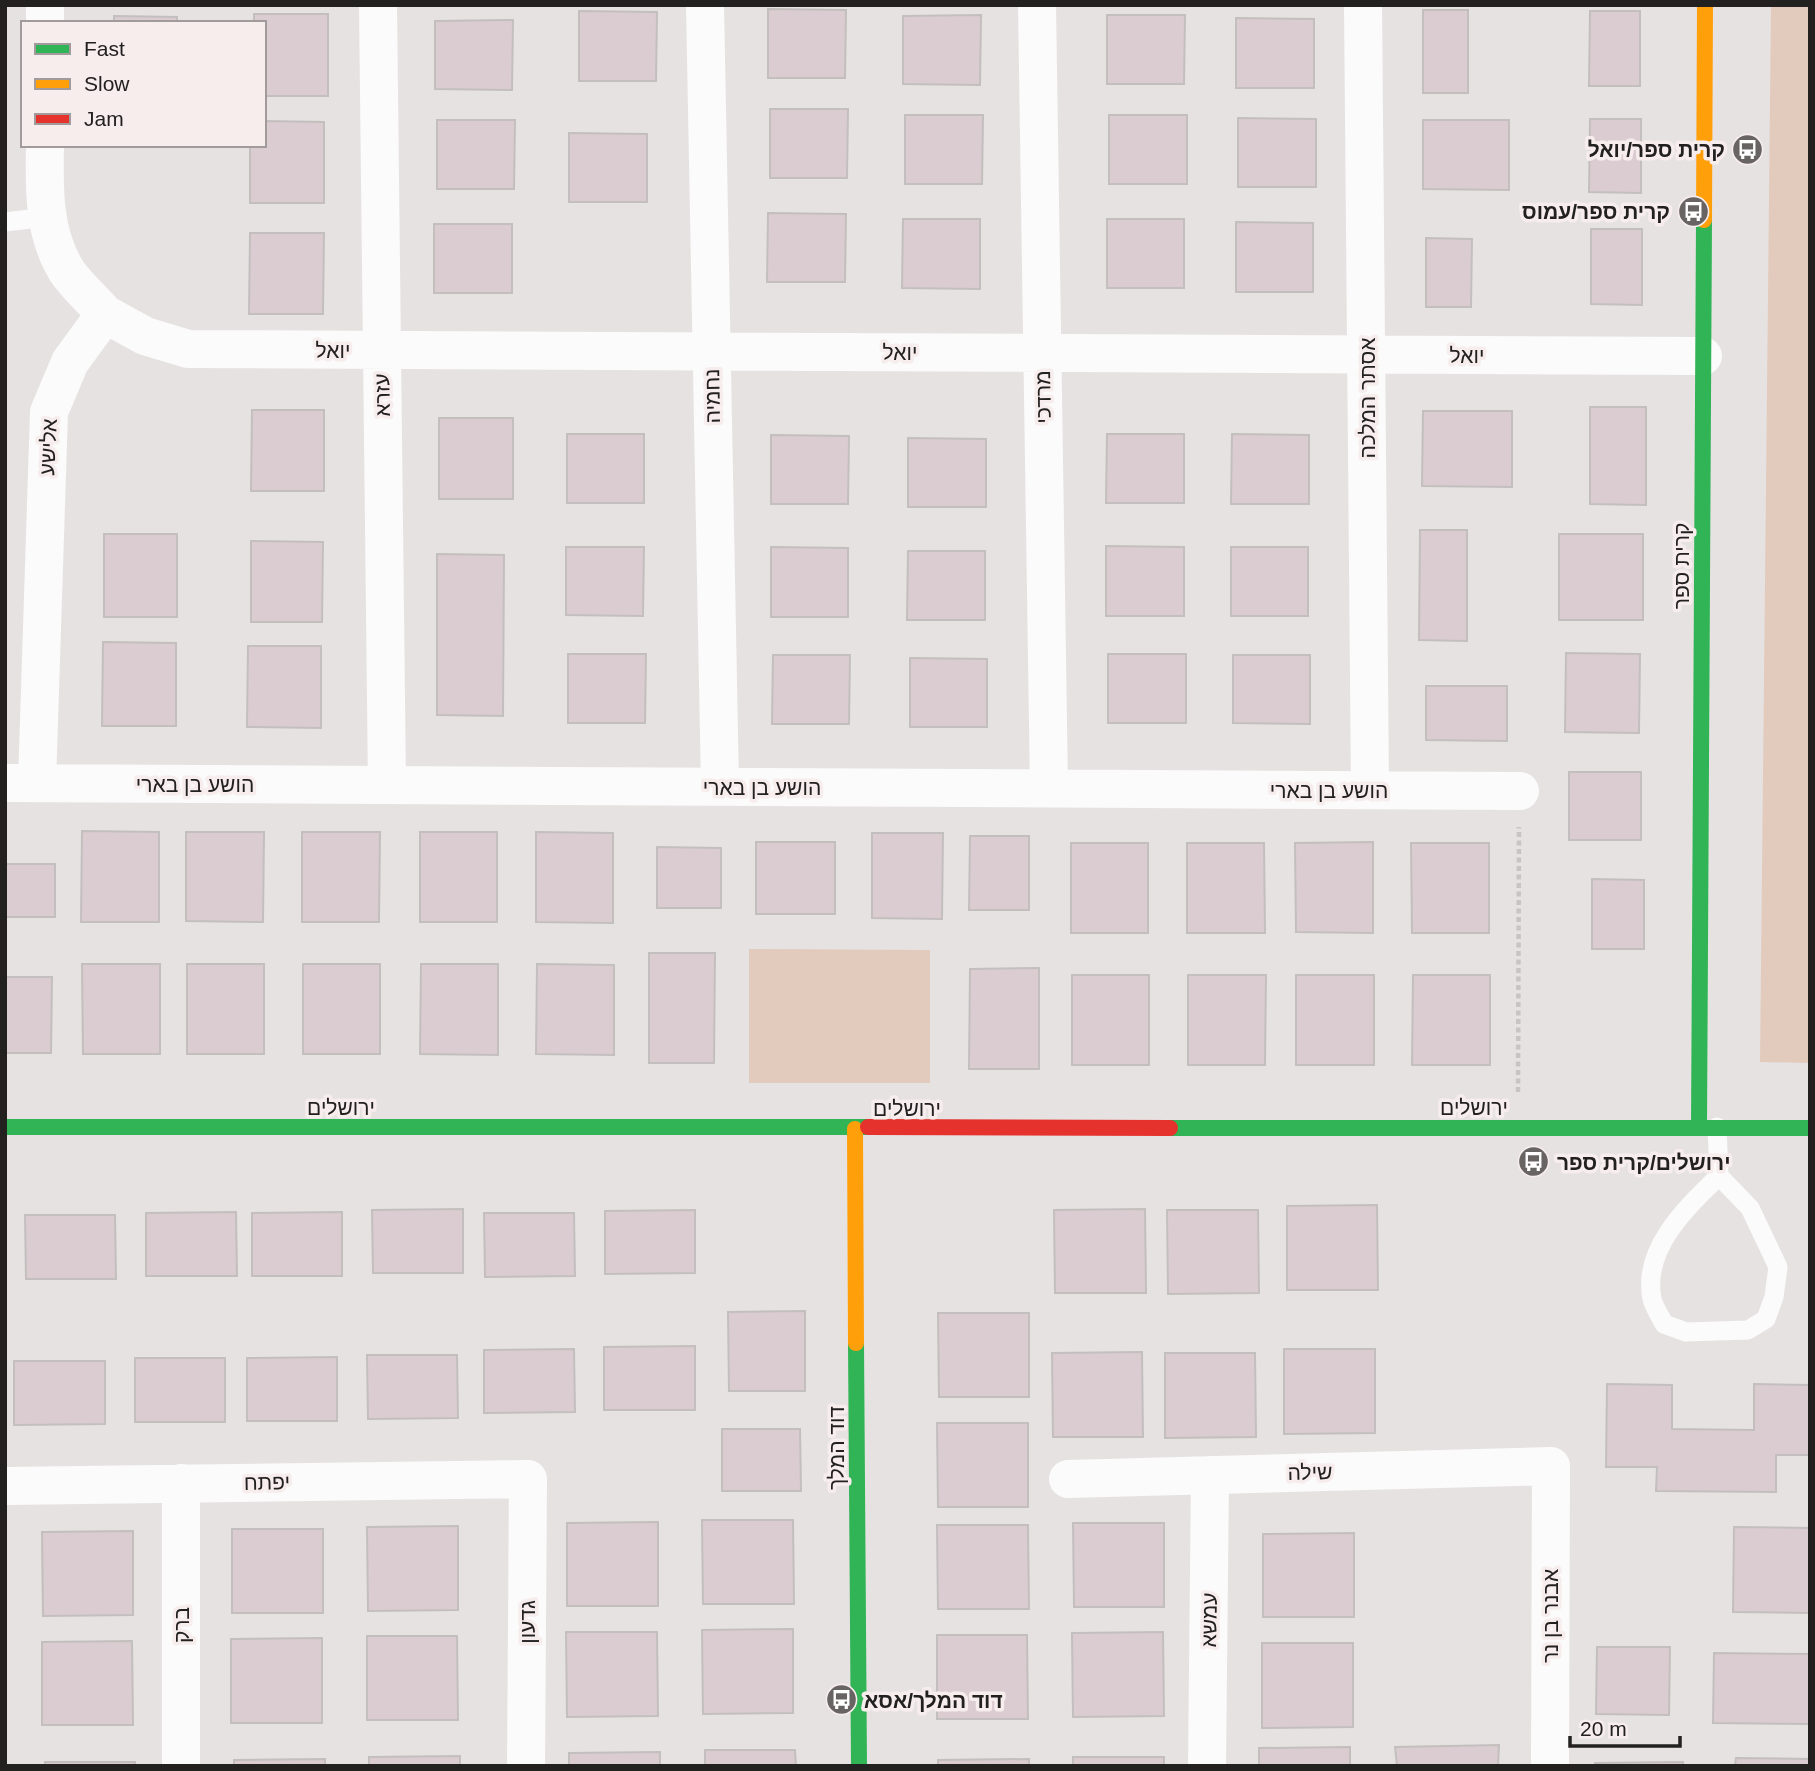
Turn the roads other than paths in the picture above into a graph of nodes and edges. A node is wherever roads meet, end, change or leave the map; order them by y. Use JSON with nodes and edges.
{"nodes":[{"id":1,"x":378,"y":5,"type":"edge"},
{"id":2,"x":705,"y":5,"type":"edge"},
{"id":3,"x":1037,"y":5,"type":"edge"},
{"id":4,"x":1363,"y":5,"type":"edge"},
{"id":5,"x":1705,"y":5,"type":"edge"},
{"id":6,"x":45,"y":147,"type":"edge"},
{"id":7,"x":48,"y":217,"type":"junction"},
{"id":8,"x":5,"y":222,"type":"edge"},
{"id":9,"x":105,"y":314,"type":"junction"},
{"id":10,"x":382,"y":350,"type":"junction"},
{"id":11,"x":712,"y":351,"type":"junction"},
{"id":12,"x":1043,"y":353,"type":"junction"},
{"id":13,"x":1366,"y":354,"type":"junction"},
{"id":14,"x":1703,"y":356,"type":"junction"},
{"id":15,"x":21,"y":783,"type":"edge"},
{"id":16,"x":387,"y":785,"type":"junction"},
{"id":17,"x":720,"y":787,"type":"junction"},
{"id":18,"x":1049,"y":788,"type":"junction"},
{"id":19,"x":1370,"y":790,"type":"junction"},
{"id":20,"x":1520,"y":791,"type":"road end"},
{"id":21,"x":5,"y":1127,"type":"edge"},
{"id":22,"x":1708,"y":1127,"type":"junction"},
{"id":23,"x":1810,"y":1128,"type":"edge"},
{"id":24,"x":855,"y":1129,"type":"junction"},
{"id":25,"x":1719,"y":1176,"type":"junction"},
{"id":26,"x":1551,"y":1466,"type":"joint"},
{"id":27,"x":1210,"y":1475,"type":"junction"},
{"id":28,"x":528,"y":1479,"type":"joint"},
{"id":29,"x":1068,"y":1479,"type":"dead end"},
{"id":30,"x":181,"y":1483,"type":"junction"},
{"id":31,"x":5,"y":1486,"type":"edge"},
{"id":32,"x":181,"y":1766,"type":"edge"},
{"id":33,"x":526,"y":1766,"type":"edge"},
{"id":34,"x":859,"y":1766,"type":"edge"},
{"id":35,"x":1207,"y":1766,"type":"edge"},
{"id":36,"x":1550,"y":1766,"type":"edge"}],
"edges":[{"from":1,"to":10,"type":"street","name":"עזרא"},
{"from":2,"to":11,"type":"street","name":"נחמיה"},
{"from":3,"to":12,"type":"street","name":"מרדכי"},
{"from":4,"to":13,"type":"street","name":"אסתר המלכה"},
{"from":5,"to":14,"type":"street","name":"קרית ספר"},
{"from":6,"to":7,"type":"street"},
{"from":7,"to":8,"type":"lane"},
{"from":7,"to":9,"type":"street"},
{"from":9,"to":10,"type":"street","name":"יואל"},
{"from":9,"to":15,"type":"street","name":"אלישע"},
{"from":10,"to":11,"type":"street","name":"יואל"},
{"from":10,"to":16,"type":"street","name":"עזרא"},
{"from":11,"to":12,"type":"street","name":"יואל"},
{"from":11,"to":17,"type":"street","name":"נחמיה"},
{"from":12,"to":13,"type":"street","name":"יואל"},
{"from":12,"to":18,"type":"street","name":"מרדכי"},
{"from":13,"to":14,"type":"street","name":"יואל"},
{"from":13,"to":19,"type":"street","name":"אסתר המלכה"},
{"from":14,"to":22,"type":"street","name":"קרית ספר"},
{"from":15,"to":16,"type":"street","name":"הושע בן בארי"},
{"from":16,"to":17,"type":"street","name":"הושע בן בארי"},
{"from":17,"to":18,"type":"street","name":"הושע בן בארי"},
{"from":18,"to":19,"type":"street","name":"הושע בן בארי"},
{"from":19,"to":20,"type":"street","name":"הושע בן בארי"},
{"from":21,"to":24,"type":"street","name":"ירושלים"},
{"from":22,"to":23,"type":"street","name":"ירושלים"},
{"from":22,"to":24,"type":"street","name":"ירושלים"},
{"from":22,"to":25,"type":"lane"},
{"from":24,"to":34,"type":"street","name":"דוד המלך"},
{"from":25,"to":25,"type":"lane"},
{"from":26,"to":27,"type":"street","name":"שילה"},
{"from":26,"to":36,"type":"street","name":"אבנר בן נר"},
{"from":27,"to":29,"type":"street","name":"שילה"},
{"from":27,"to":35,"type":"street","name":"עמשא"},
{"from":28,"to":30,"type":"street","name":"יפתח"},
{"from":28,"to":33,"type":"street","name":"גדעון"},
{"from":30,"to":31,"type":"street","name":"יפתח"},
{"from":30,"to":32,"type":"street","name":"ברק"}]}
